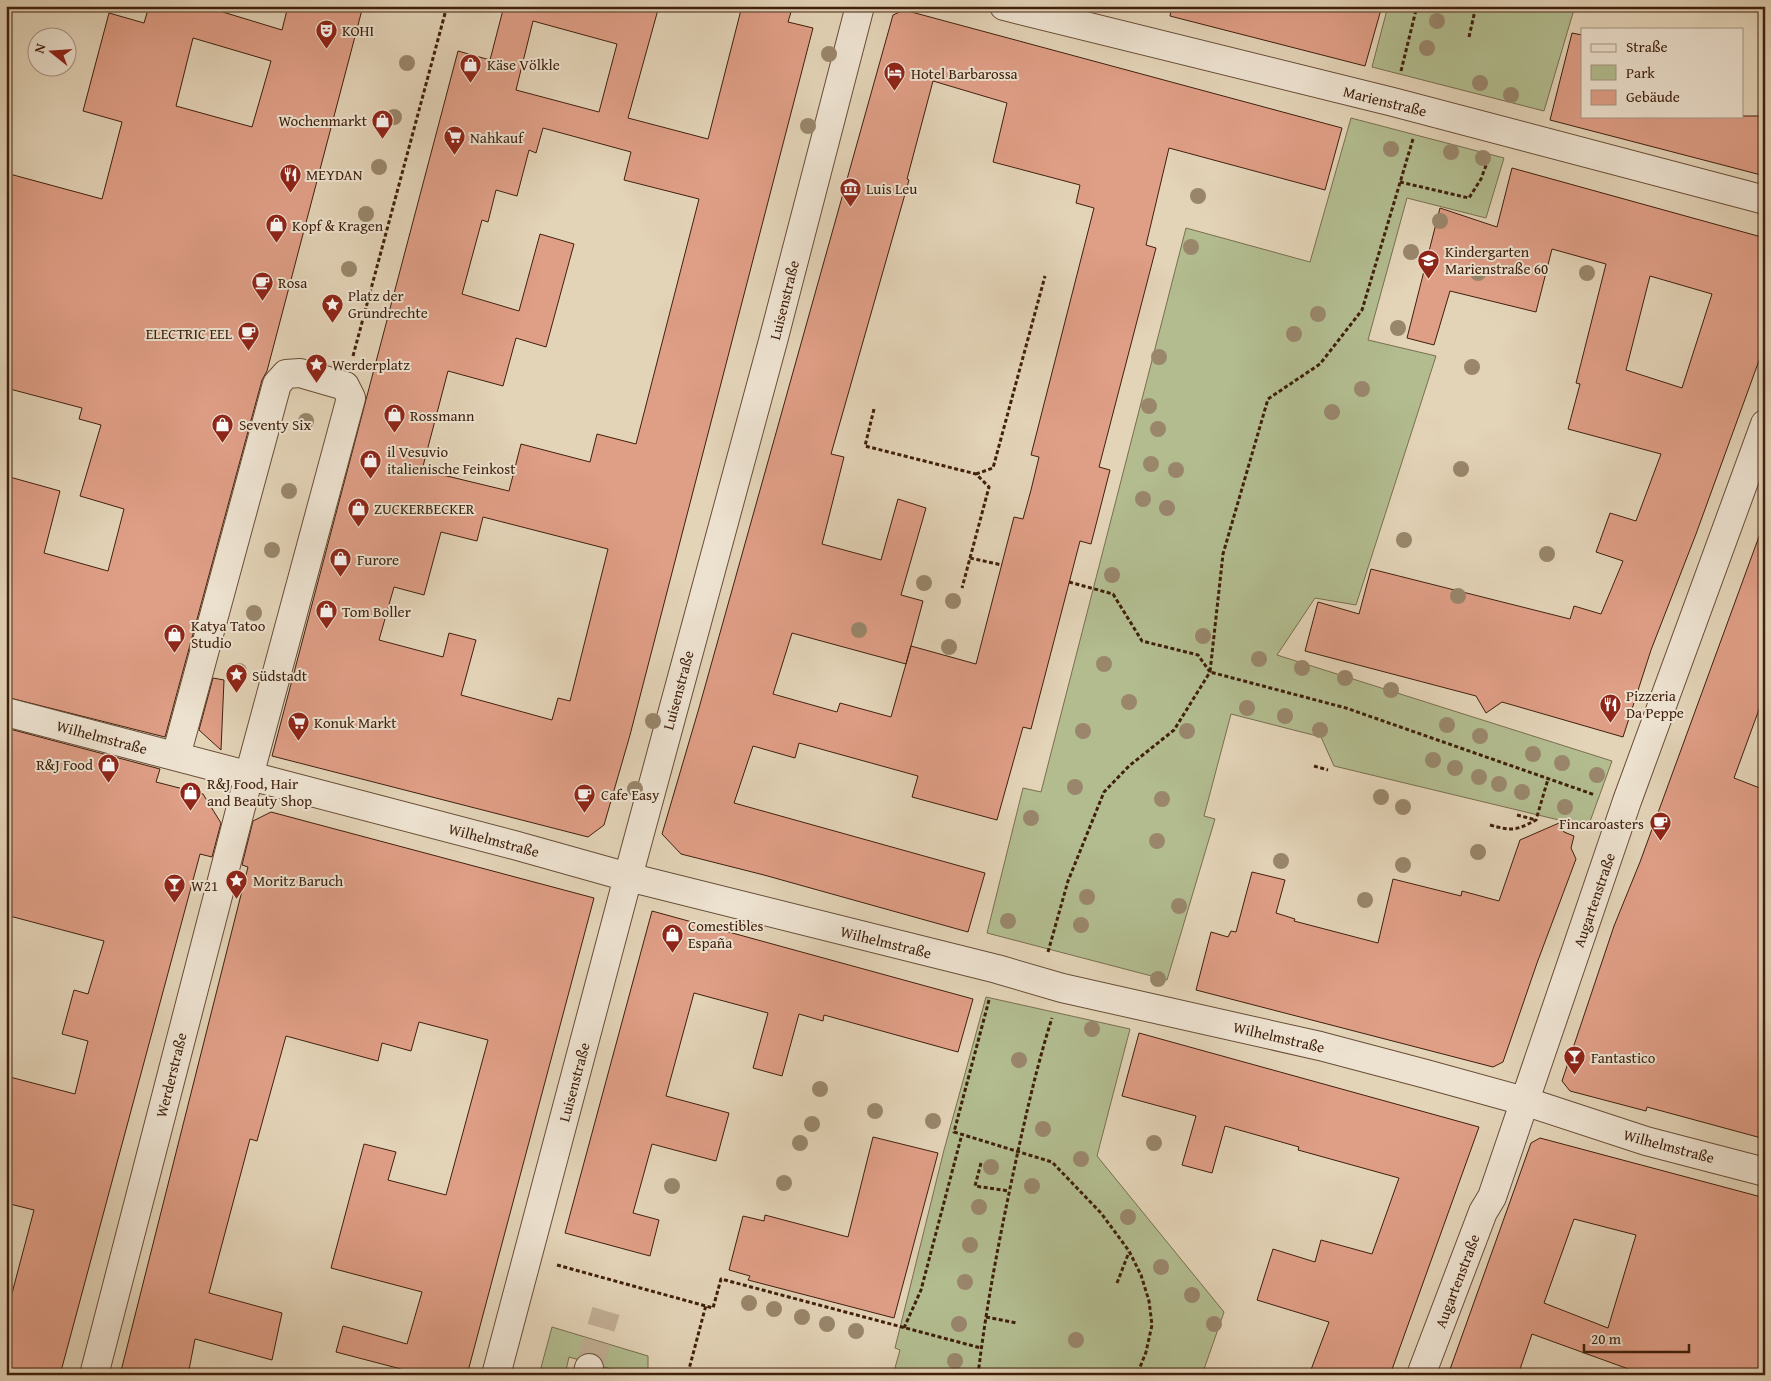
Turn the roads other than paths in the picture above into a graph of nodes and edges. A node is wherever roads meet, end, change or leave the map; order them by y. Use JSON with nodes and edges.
{"nodes":[{"id":1,"x":860,"y":6,"type":"edge"},
{"id":2,"x":1004,"y":6,"type":"edge"},
{"id":3,"x":1765,"y":200,"type":"edge"},
{"id":4,"x":1765,"y":424,"type":"edge"},
{"id":5,"x":6,"y":712,"type":"edge"},
{"id":6,"x":176,"y":756,"type":"junction"},
{"id":7,"x":249,"y":776,"type":"junction"},
{"id":8,"x":628,"y":877,"type":"junction"},
{"id":9,"x":1524,"y":1101,"type":"junction"},
{"id":10,"x":1765,"y":1172,"type":"edge"},
{"id":11,"x":94,"y":1375,"type":"edge"},
{"id":12,"x":496,"y":1375,"type":"edge"},
{"id":13,"x":1421,"y":1375,"type":"edge"}],
"edges":[{"from":1,"to":8,"type":"street","name":"Luisenstraße"},
{"from":2,"to":3,"type":"street","name":"Marienstraße"},
{"from":4,"to":9,"type":"street","name":"Augartenstraße"},
{"from":5,"to":6,"type":"street","name":"Wilhelmstraße"},
{"from":6,"to":7,"type":"street","name":"Wilhelmstraße"},
{"from":6,"to":7,"type":"street"},
{"from":7,"to":8,"type":"street","name":"Wilhelmstraße"},
{"from":7,"to":11,"type":"street","name":"Werderstraße"},
{"from":8,"to":9,"type":"street","name":"Wilhelmstraße"},
{"from":8,"to":12,"type":"street","name":"Luisenstraße"},
{"from":9,"to":10,"type":"street","name":"Wilhelmstraße"},
{"from":9,"to":13,"type":"street","name":"Augartenstraße"}]}
